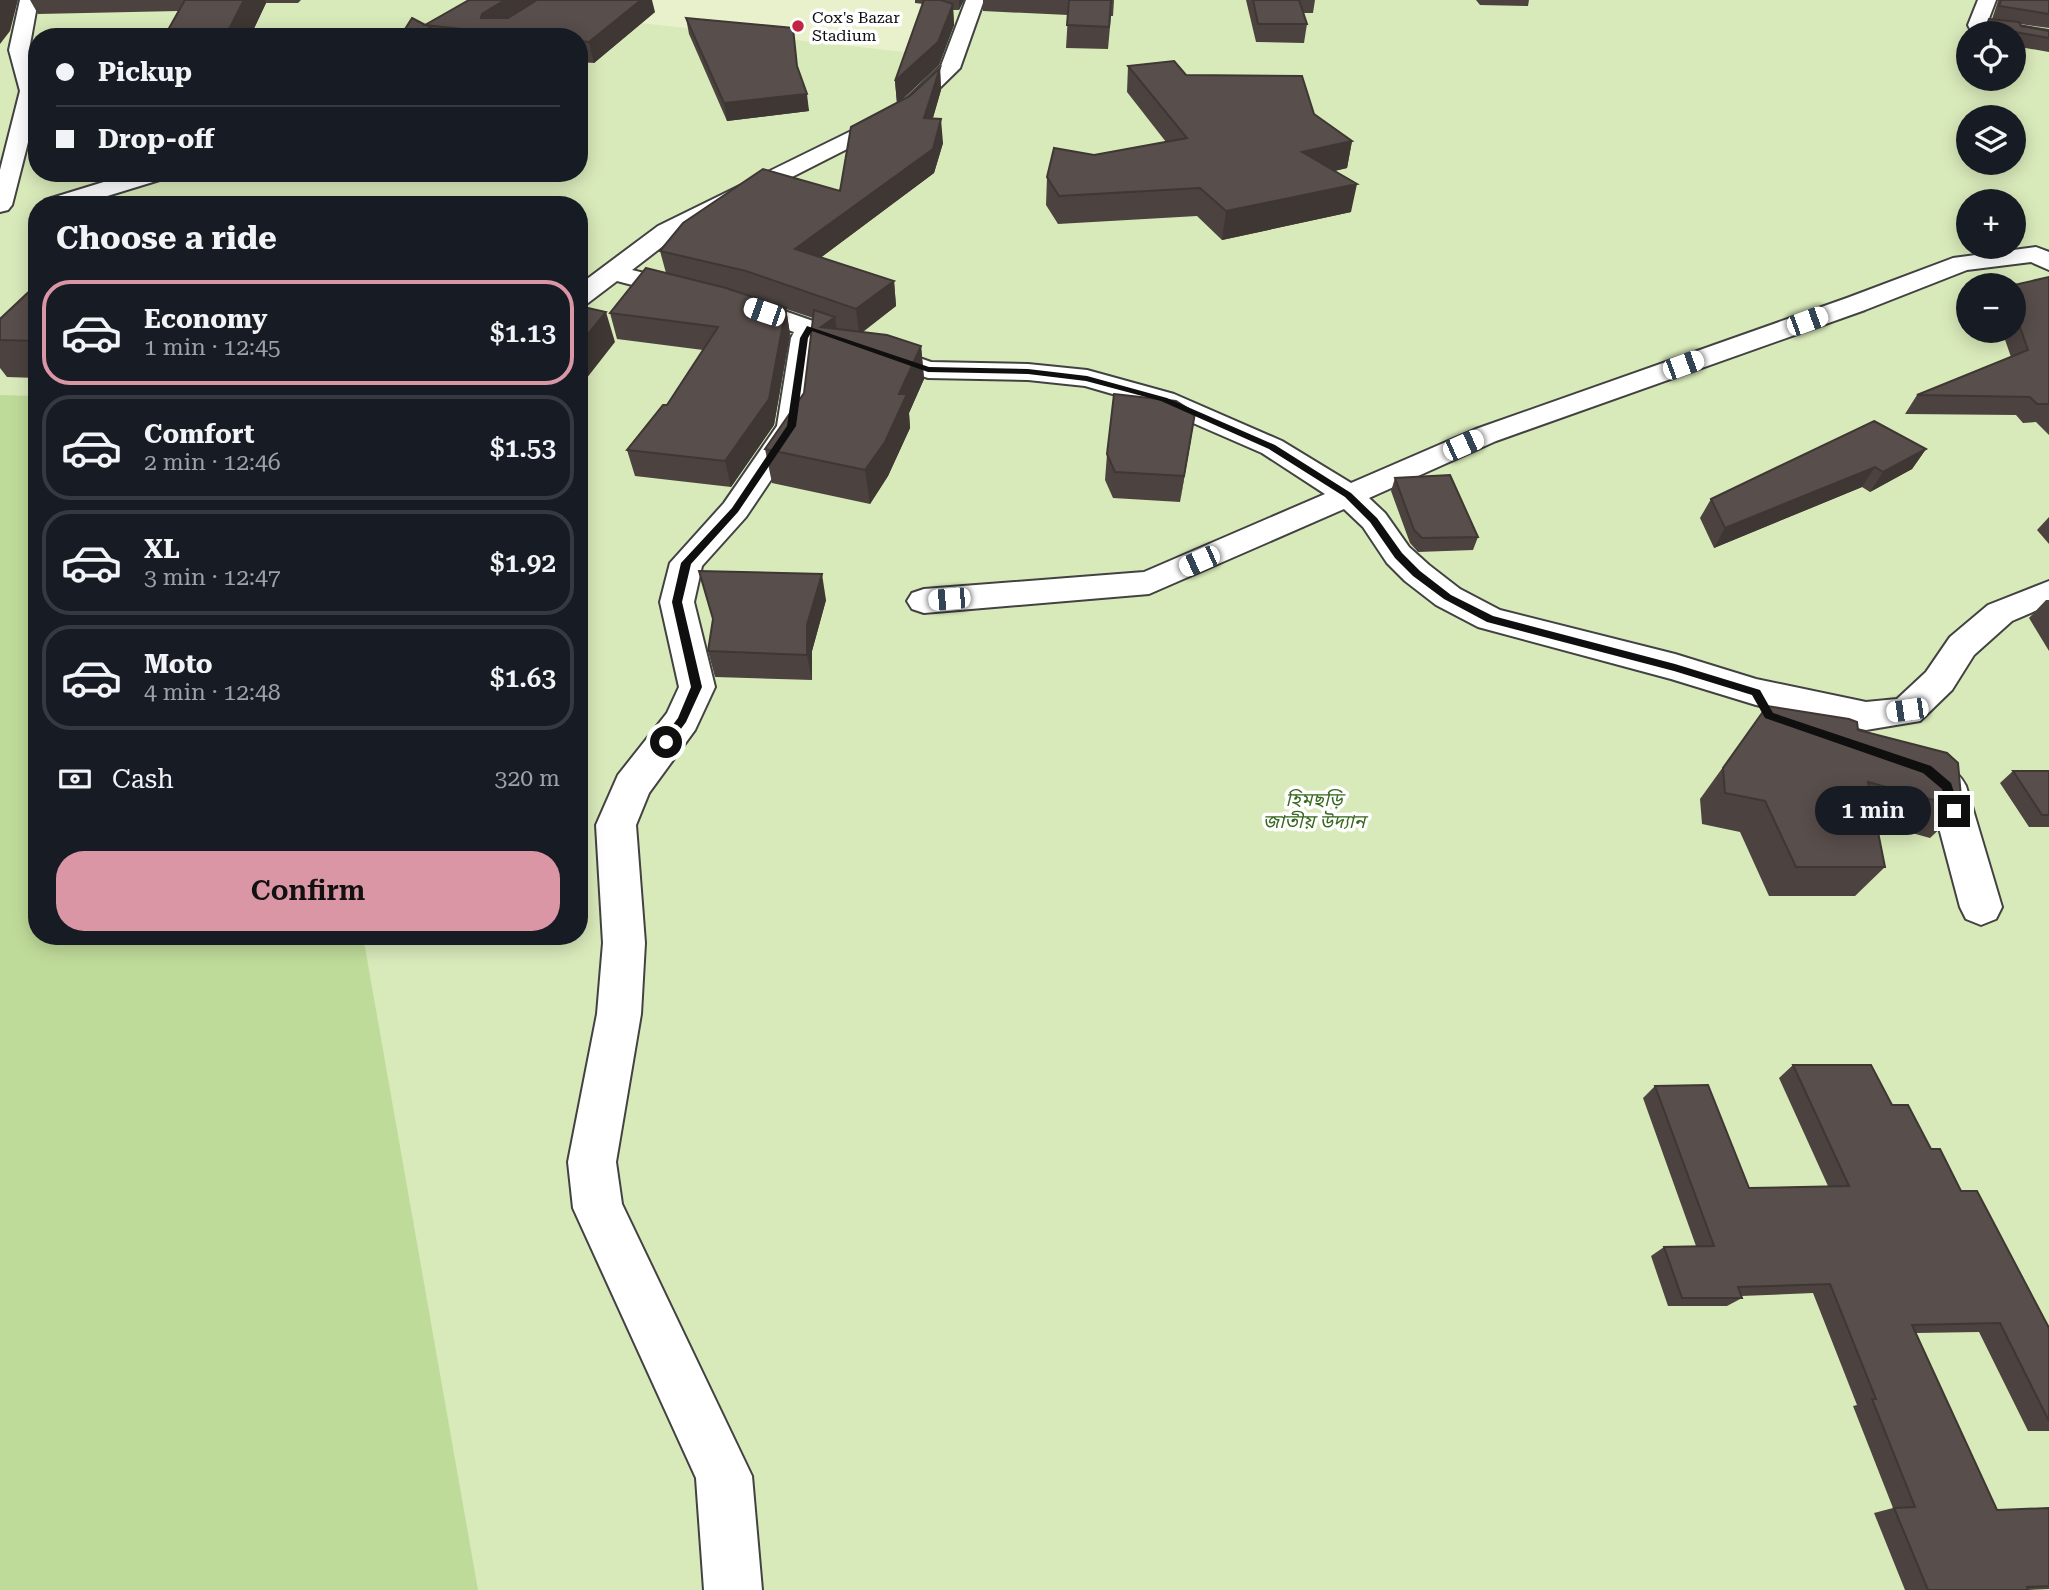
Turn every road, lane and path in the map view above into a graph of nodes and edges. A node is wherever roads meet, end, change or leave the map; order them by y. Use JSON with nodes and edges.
{"nodes":[{"id":1,"x":29,"y":0,"type":"edge"},
{"id":2,"x":975,"y":0,"type":"edge"},
{"id":3,"x":1987,"y":0,"type":"edge"},
{"id":4,"x":2049,"y":37,"type":"edge"},
{"id":5,"x":10,"y":51,"type":"edge"},
{"id":6,"x":28,"y":87,"type":"edge"},
{"id":7,"x":28,"y":99,"type":"edge"},
{"id":8,"x":128,"y":182,"type":"edge"},
{"id":9,"x":83,"y":196,"type":"edge"},
{"id":10,"x":0,"y":205,"type":"edge"},
{"id":11,"x":24,"y":214,"type":"dead end"},
{"id":12,"x":0,"y":222,"type":"edge"},
{"id":13,"x":2049,"y":263,"type":"edge"},
{"id":14,"x":612,"y":272,"type":"junction"},
{"id":15,"x":588,"y":291,"type":"edge"},
{"id":16,"x":810,"y":328,"type":"junction"},
{"id":17,"x":1348,"y":495,"type":"junction"},
{"id":18,"x":2049,"y":592,"type":"edge"},
{"id":19,"x":924,"y":601,"type":"dead end"},
{"id":20,"x":1756,"y":692,"type":"junction"},
{"id":21,"x":1981,"y":907,"type":"dead end"},
{"id":22,"x":733,"y":1590,"type":"edge"}],
"edges":[{"from":1,"to":5,"type":"street"},
{"from":2,"to":14,"type":"street"},
{"from":3,"to":4,"type":"street"},
{"from":5,"to":6,"type":"street"},
{"from":7,"to":10,"type":"street"},
{"from":8,"to":9,"type":"street"},
{"from":11,"to":12,"type":"street"},
{"from":13,"to":17,"type":"street"},
{"from":14,"to":15,"type":"street"},
{"from":14,"to":16,"type":"street"},
{"from":16,"to":17,"type":"street"},
{"from":16,"to":22,"type":"street"},
{"from":17,"to":19,"type":"street"},
{"from":17,"to":20,"type":"street"},
{"from":18,"to":20,"type":"street"},
{"from":20,"to":21,"type":"street"}]}
